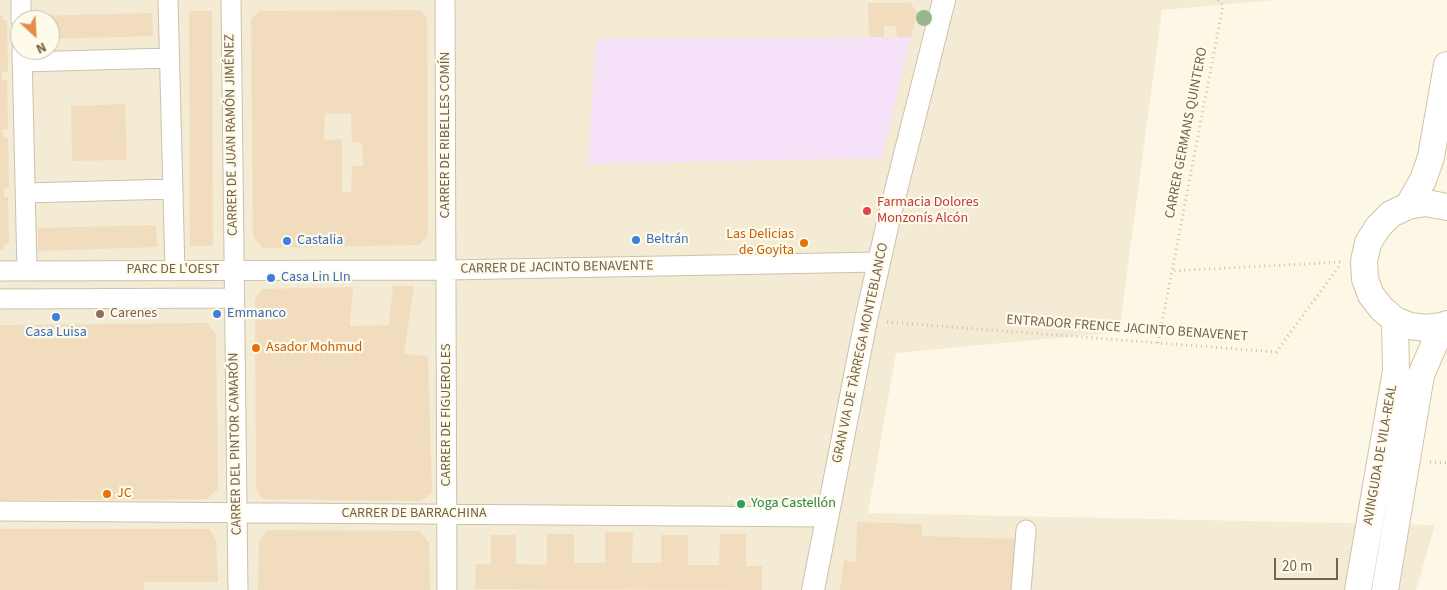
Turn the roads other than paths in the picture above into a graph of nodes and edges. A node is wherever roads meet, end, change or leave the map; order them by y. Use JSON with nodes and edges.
{"nodes":[{"id":1,"x":168,"y":0,"type":"edge"},
{"id":2,"x":231,"y":0,"type":"edge"},
{"id":3,"x":445,"y":0,"type":"edge"},
{"id":4,"x":944,"y":0,"type":"edge"},
{"id":5,"x":60,"y":57,"type":"edge"},
{"id":6,"x":170,"y":58,"type":"junction"},
{"id":7,"x":22,"y":60,"type":"edge"},
{"id":8,"x":1447,"y":65,"type":"edge"},
{"id":9,"x":173,"y":188,"type":"junction"},
{"id":10,"x":25,"y":192,"type":"junction"},
{"id":11,"x":1408,"y":206,"type":"junction"},
{"id":12,"x":1447,"y":207,"type":"edge"},
{"id":13,"x":879,"y":262,"type":"junction"},
{"id":14,"x":175,"y":270,"type":"junction"},
{"id":15,"x":234,"y":270,"type":"junction"},
{"id":16,"x":447,"y":270,"type":"junction"},
{"id":17,"x":0,"y":271,"type":"edge"},
{"id":18,"x":27,"y":271,"type":"junction"},
{"id":19,"x":234,"y":298,"type":"junction"},
{"id":20,"x":0,"y":300,"type":"edge"},
{"id":21,"x":1395,"y":320,"type":"junction"},
{"id":22,"x":1444,"y":325,"type":"edge"},
{"id":23,"x":0,"y":511,"type":"edge"},
{"id":24,"x":237,"y":513,"type":"junction"},
{"id":25,"x":447,"y":514,"type":"junction"},
{"id":26,"x":828,"y":517,"type":"junction"},
{"id":27,"x":1026,"y":530,"type":"dead end"},
{"id":28,"x":238,"y":590,"type":"edge"},
{"id":29,"x":448,"y":590,"type":"edge"},
{"id":30,"x":813,"y":590,"type":"edge"},
{"id":31,"x":1021,"y":590,"type":"edge"},
{"id":32,"x":1358,"y":590,"type":"edge"},
{"id":33,"x":1385,"y":590,"type":"edge"}],
"edges":[{"from":1,"to":6,"type":"street"},
{"from":2,"to":15,"type":"street","name":"CARRER DE JUAN RAMÓN JIMÉNEZ"},
{"from":3,"to":16,"type":"street","name":"CARRER DE RIBELLES COMÍN"},
{"from":4,"to":13,"type":"street","name":"GRAN VIA DE TÀRREGA MONTEBLANCO"},
{"from":5,"to":6,"type":"street"},
{"from":6,"to":9,"type":"street"},
{"from":7,"to":10,"type":"street"},
{"from":8,"to":11,"type":"main road"},
{"from":9,"to":10,"type":"street"},
{"from":9,"to":14,"type":"street"},
{"from":10,"to":18,"type":"street"},
{"from":11,"to":12,"type":"main road"},
{"from":11,"to":21,"type":"main road"},
{"from":13,"to":16,"type":"street","name":"CARRER DE JACINTO BENAVENTE"},
{"from":13,"to":26,"type":"street","name":"GRAN VIA DE TÀRREGA MONTEBLANCO"},
{"from":14,"to":15,"type":"street","name":"PARC DE L'OEST"},
{"from":14,"to":18,"type":"street","name":"PARC DE L'OEST"},
{"from":15,"to":16,"type":"street","name":"CARRER DE JACINTO BENAVENTE"},
{"from":15,"to":19,"type":"street","name":"PARC DE L'OEST"},
{"from":16,"to":25,"type":"street","name":"CARRER DE FIGUEROLES"},
{"from":17,"to":18,"type":"street","name":"PARC DE L'OEST"},
{"from":19,"to":20,"type":"street","name":"PARC DE L'OEST"},
{"from":19,"to":24,"type":"street","name":"CARRER DEL PINTOR CAMARÓN"},
{"from":21,"to":22,"type":"main road"},
{"from":21,"to":32,"type":"main road","name":"AVINGUDA DE VILA-REAL"},
{"from":22,"to":33,"type":"main road","name":"AVINGUDA DE VILA-REAL"},
{"from":23,"to":24,"type":"street","name":"CARRER DE BARRACHINA"},
{"from":24,"to":25,"type":"street","name":"CARRER DE BARRACHINA"},
{"from":24,"to":28,"type":"street","name":"CARRER DEL PINTOR CAMARÓN"},
{"from":25,"to":26,"type":"street","name":"CARRER DE BARRACHINA"},
{"from":25,"to":29,"type":"street","name":"CARRER DE FIGUEROLES"},
{"from":26,"to":30,"type":"street","name":"GRAN VIA DE TÀRREGA MONTEBLANCO"},
{"from":27,"to":31,"type":"street"}]}
